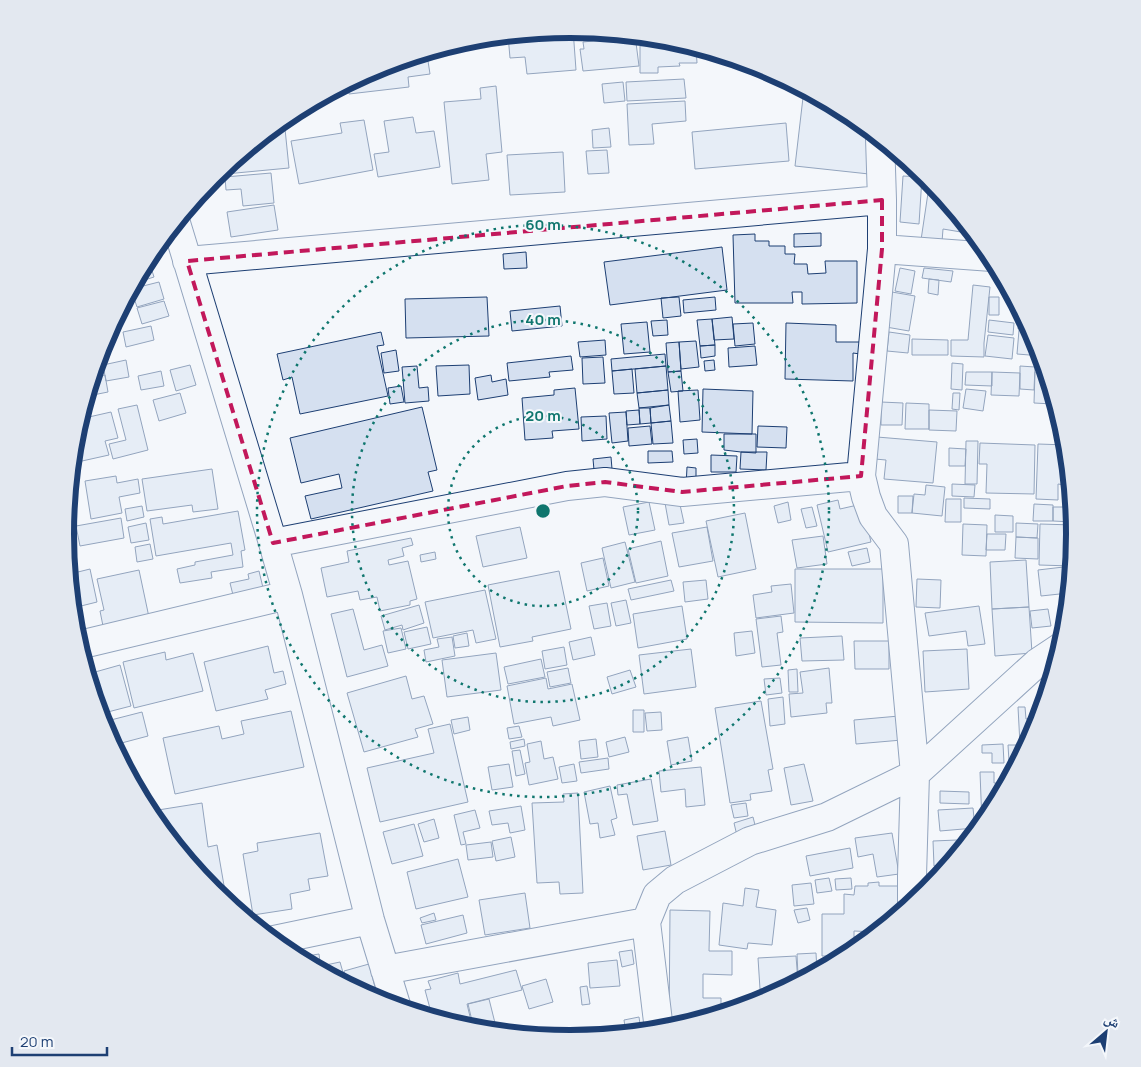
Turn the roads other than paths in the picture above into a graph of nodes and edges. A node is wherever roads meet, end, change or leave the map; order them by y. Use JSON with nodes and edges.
{"nodes":[{"id":1,"x":880,"y":147,"type":"edge"},
{"id":2,"x":882,"y":200,"type":"junction"},
{"id":3,"x":178,"y":231,"type":"edge"},
{"id":4,"x":882,"y":249,"type":"junction"},
{"id":5,"x":982,"y":256,"type":"edge"},
{"id":6,"x":187,"y":261,"type":"junction"},
{"id":7,"x":861,"y":476,"type":"junction"},
{"id":8,"x":273,"y":542,"type":"junction"},
{"id":9,"x":288,"y":595,"type":"junction"},
{"id":10,"x":87,"y":643,"type":"edge"},
{"id":11,"x":1052,"y":653,"type":"edge"},
{"id":12,"x":914,"y":774,"type":"junction"},
{"id":13,"x":912,"y":893,"type":"edge"},
{"id":14,"x":370,"y":920,"type":"junction"},
{"id":15,"x":646,"y":922,"type":"junction"},
{"id":16,"x":284,"y":938,"type":"edge"},
{"id":17,"x":385,"y":970,"type":"junction"},
{"id":18,"x":393,"y":997,"type":"edge"},
{"id":19,"x":658,"y":1021,"type":"edge"}],
"edges":[{"from":1,"to":2,"type":"street"},
{"from":2,"to":4,"type":"street"},
{"from":2,"to":6,"type":"street"},
{"from":3,"to":6,"type":"street"},
{"from":4,"to":5,"type":"street"},
{"from":4,"to":7,"type":"street"},
{"from":6,"to":8,"type":"street"},
{"from":7,"to":8,"type":"street"},
{"from":7,"to":12,"type":"street"},
{"from":8,"to":9,"type":"street"},
{"from":9,"to":10,"type":"street"},
{"from":9,"to":14,"type":"street"},
{"from":11,"to":12,"type":"street"},
{"from":12,"to":13,"type":"street"},
{"from":12,"to":15,"type":"street"},
{"from":14,"to":16,"type":"street"},
{"from":14,"to":17,"type":"street"},
{"from":15,"to":17,"type":"street"},
{"from":15,"to":19,"type":"street"},
{"from":17,"to":18,"type":"street"}]}
